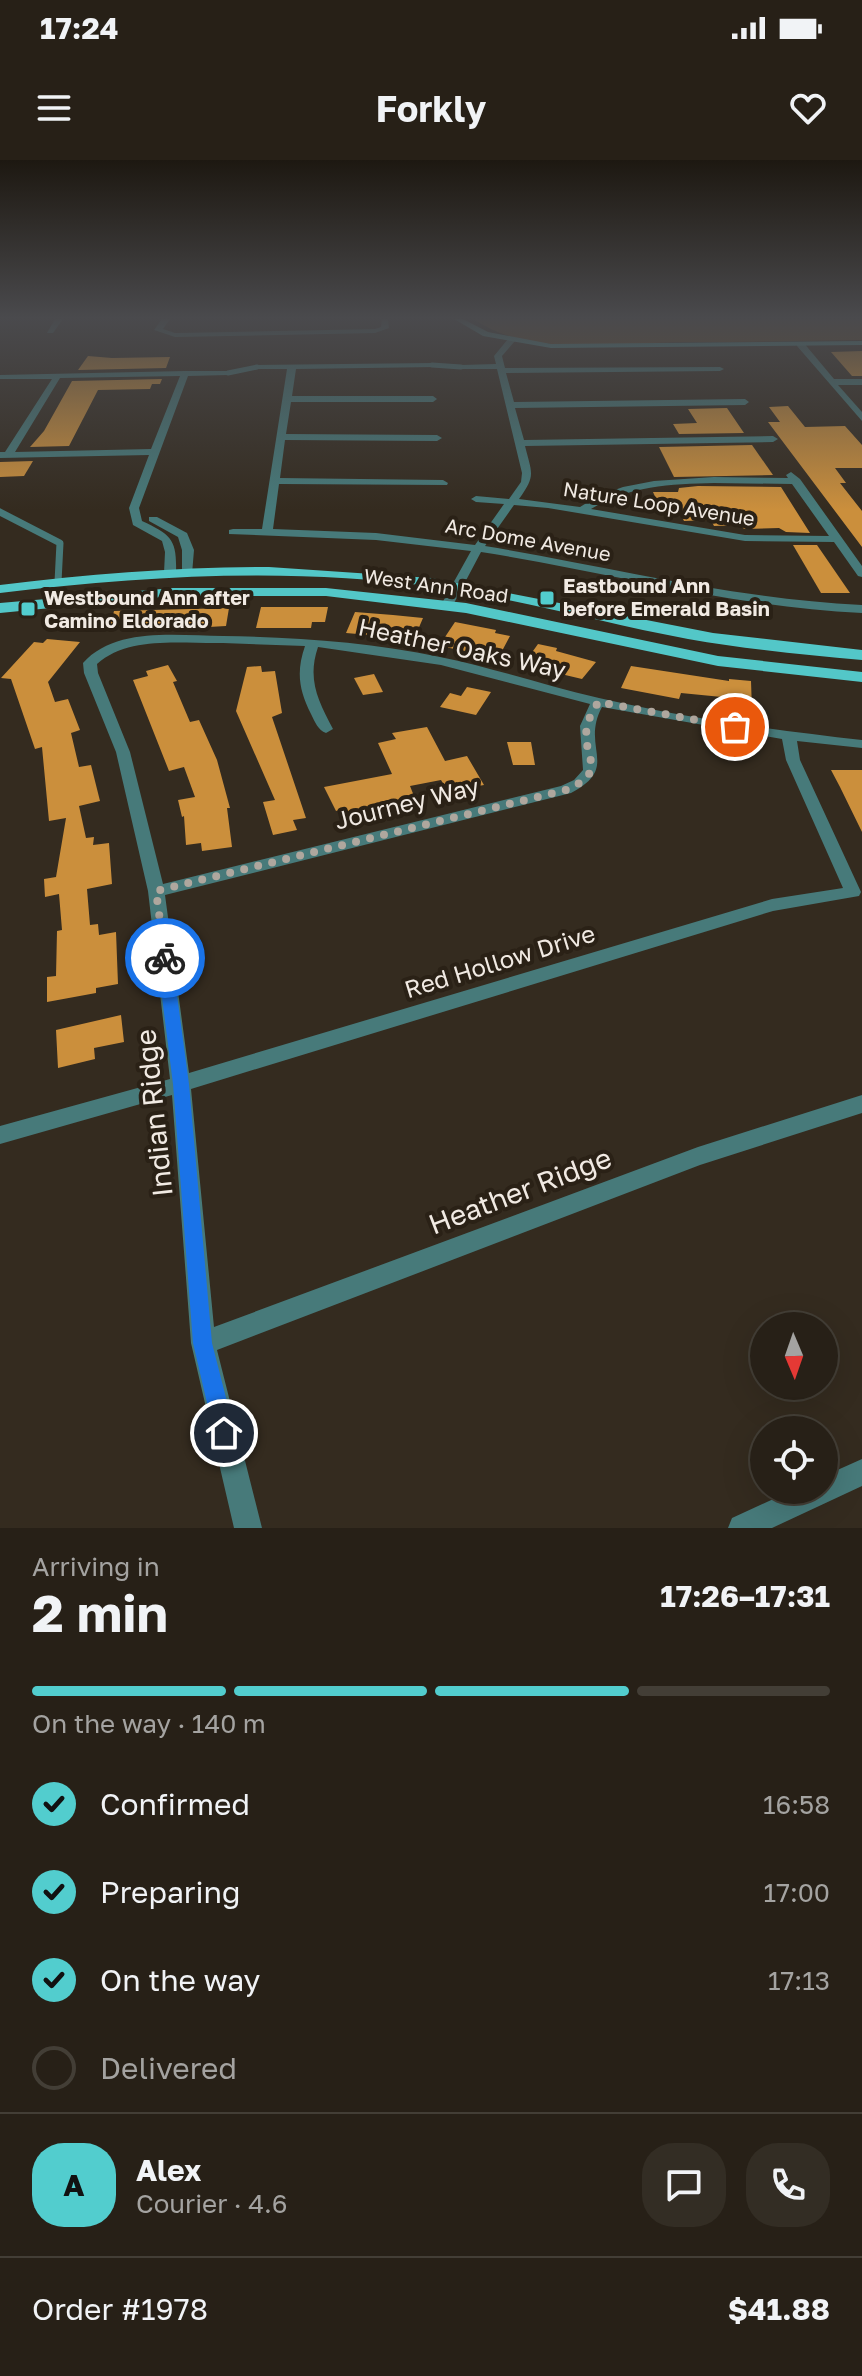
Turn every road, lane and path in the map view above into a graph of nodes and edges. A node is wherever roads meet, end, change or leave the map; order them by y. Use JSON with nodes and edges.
{"nodes":[{"id":1,"x":53,"y":383,"type":"edge"},
{"id":2,"x":181,"y":383,"type":"edge"},
{"id":3,"x":289,"y":383,"type":"edge"},
{"id":4,"x":503,"y":383,"type":"edge"},
{"id":5,"x":833,"y":383,"type":"edge"},
{"id":6,"x":287,"y":399,"type":"junction"},
{"id":7,"x":433,"y":399,"type":"dead end"},
{"id":8,"x":745,"y":402,"type":"dead end"},
{"id":9,"x":509,"y":405,"type":"junction"},
{"id":10,"x":862,"y":418,"type":"edge"},
{"id":11,"x":281,"y":437,"type":"junction"},
{"id":12,"x":437,"y":438,"type":"dead end"},
{"id":13,"x":773,"y":439,"type":"dead end"},
{"id":14,"x":518,"y":443,"type":"junction"},
{"id":15,"x":154,"y":452,"type":"junction"},
{"id":16,"x":5,"y":454,"type":"edge"},
{"id":17,"x":788,"y":470,"type":"dead end"},
{"id":18,"x":274,"y":481,"type":"junction"},
{"id":19,"x":796,"y":481,"type":"junction"},
{"id":20,"x":443,"y":483,"type":"dead end"},
{"id":21,"x":476,"y":499,"type":"dead end"},
{"id":22,"x":514,"y":500,"type":"junction"},
{"id":23,"x":581,"y":511,"type":"junction"},
{"id":24,"x":0,"y":512,"type":"edge"},
{"id":25,"x":155,"y":525,"type":"junction"},
{"id":26,"x":267,"y":531,"type":"junction"},
{"id":27,"x":233,"y":532,"type":"dead end"},
{"id":28,"x":837,"y":539,"type":"junction"},
{"id":29,"x":478,"y":548,"type":"junction"},
{"id":30,"x":188,"y":572,"type":"junction"},
{"id":31,"x":170,"y":573,"type":"junction"},
{"id":32,"x":862,"y":574,"type":"edge"},
{"id":33,"x":58,"y":582,"type":"junction"},
{"id":34,"x":457,"y":586,"type":"junction"},
{"id":35,"x":0,"y":589,"type":"edge"},
{"id":36,"x":447,"y":605,"type":"junction"},
{"id":37,"x":0,"y":608,"type":"edge"},
{"id":38,"x":862,"y":609,"type":"edge"},
{"id":39,"x":313,"y":643,"type":"junction"},
{"id":40,"x":99,"y":653,"type":"joint"},
{"id":41,"x":862,"y":655,"type":"edge"},
{"id":42,"x":862,"y":677,"type":"edge"},
{"id":43,"x":598,"y":702,"type":"junction"},
{"id":44,"x":326,"y":729,"type":"dead end"},
{"id":45,"x":789,"y":737,"type":"junction"},
{"id":46,"x":862,"y":744,"type":"edge"},
{"id":47,"x":156,"y":891,"type":"junction"},
{"id":48,"x":181,"y":1084,"type":"junction"},
{"id":49,"x":862,"y":1104,"type":"edge"},
{"id":50,"x":0,"y":1135,"type":"edge"},
{"id":51,"x":203,"y":1343,"type":"junction"},
{"id":52,"x":862,"y":1472,"type":"edge"},
{"id":53,"x":838,"y":1483,"type":"edge"},
{"id":54,"x":794,"y":1504,"type":"edge"},
{"id":55,"x":248,"y":1528,"type":"edge"},
{"id":56,"x":742,"y":1528,"type":"edge"}],
"edges":[{"from":1,"to":16,"type":"street"},
{"from":2,"to":15,"type":"street"},
{"from":3,"to":6,"type":"street"},
{"from":4,"to":9,"type":"street"},
{"from":5,"to":10,"type":"street"},
{"from":6,"to":7,"type":"street"},
{"from":6,"to":11,"type":"street"},
{"from":8,"to":9,"type":"street"},
{"from":9,"to":14,"type":"street"},
{"from":11,"to":12,"type":"street"},
{"from":11,"to":18,"type":"street"},
{"from":13,"to":14,"type":"street"},
{"from":14,"to":22,"type":"street"},
{"from":15,"to":16,"type":"street"},
{"from":15,"to":25,"type":"street"},
{"from":17,"to":19,"type":"street"},
{"from":18,"to":20,"type":"street"},
{"from":18,"to":26,"type":"street"},
{"from":19,"to":23,"type":"street"},
{"from":19,"to":28,"type":"street"},
{"from":21,"to":22,"type":"street","name":"Nature Loop Avenue"},
{"from":22,"to":23,"type":"street","name":"Nature Loop Avenue"},
{"from":22,"to":29,"type":"street"},
{"from":23,"to":28,"type":"street","name":"Nature Loop Avenue"},
{"from":24,"to":33,"type":"lane"},
{"from":25,"to":30,"type":"street"},
{"from":25,"to":31,"type":"street"},
{"from":26,"to":27,"type":"street","name":"Arc Dome Avenue"},
{"from":26,"to":29,"type":"street","name":"Arc Dome Avenue"},
{"from":28,"to":32,"type":"street"},
{"from":29,"to":34,"type":"street"},
{"from":29,"to":38,"type":"street","name":"Arc Dome Avenue"},
{"from":30,"to":31,"type":"main road","name":"West Ann Road"},
{"from":30,"to":34,"type":"main road","name":"West Ann Road"},
{"from":31,"to":33,"type":"main road","name":"West Ann Road"},
{"from":33,"to":35,"type":"main road","name":"West Ann Road"},
{"from":34,"to":36,"type":"street"},
{"from":34,"to":41,"type":"main road","name":"West Ann Road"},
{"from":36,"to":37,"type":"main road","name":"West Ann Road"},
{"from":36,"to":42,"type":"main road","name":"West Ann Road"},
{"from":39,"to":40,"type":"street","name":"Heather Oaks Way"},
{"from":39,"to":43,"type":"street","name":"Heather Oaks Way"},
{"from":39,"to":44,"type":"street"},
{"from":40,"to":47,"type":"street","name":"Indian Ridge"},
{"from":43,"to":45,"type":"street","name":"Heather Oaks Way"},
{"from":43,"to":47,"type":"street","name":"Journey Way"},
{"from":45,"to":46,"type":"street","name":"Heather Oaks Way"},
{"from":45,"to":48,"type":"street","name":"Red Hollow Drive"},
{"from":47,"to":48,"type":"street","name":"Indian Ridge"},
{"from":48,"to":50,"type":"street","name":"Red Hollow Drive"},
{"from":48,"to":51,"type":"street","name":"Indian Ridge"},
{"from":49,"to":51,"type":"street","name":"Heather Ridge"},
{"from":51,"to":55,"type":"street","name":"Indian Ridge"},
{"from":52,"to":53,"type":"street"},
{"from":54,"to":56,"type":"street"}]}
